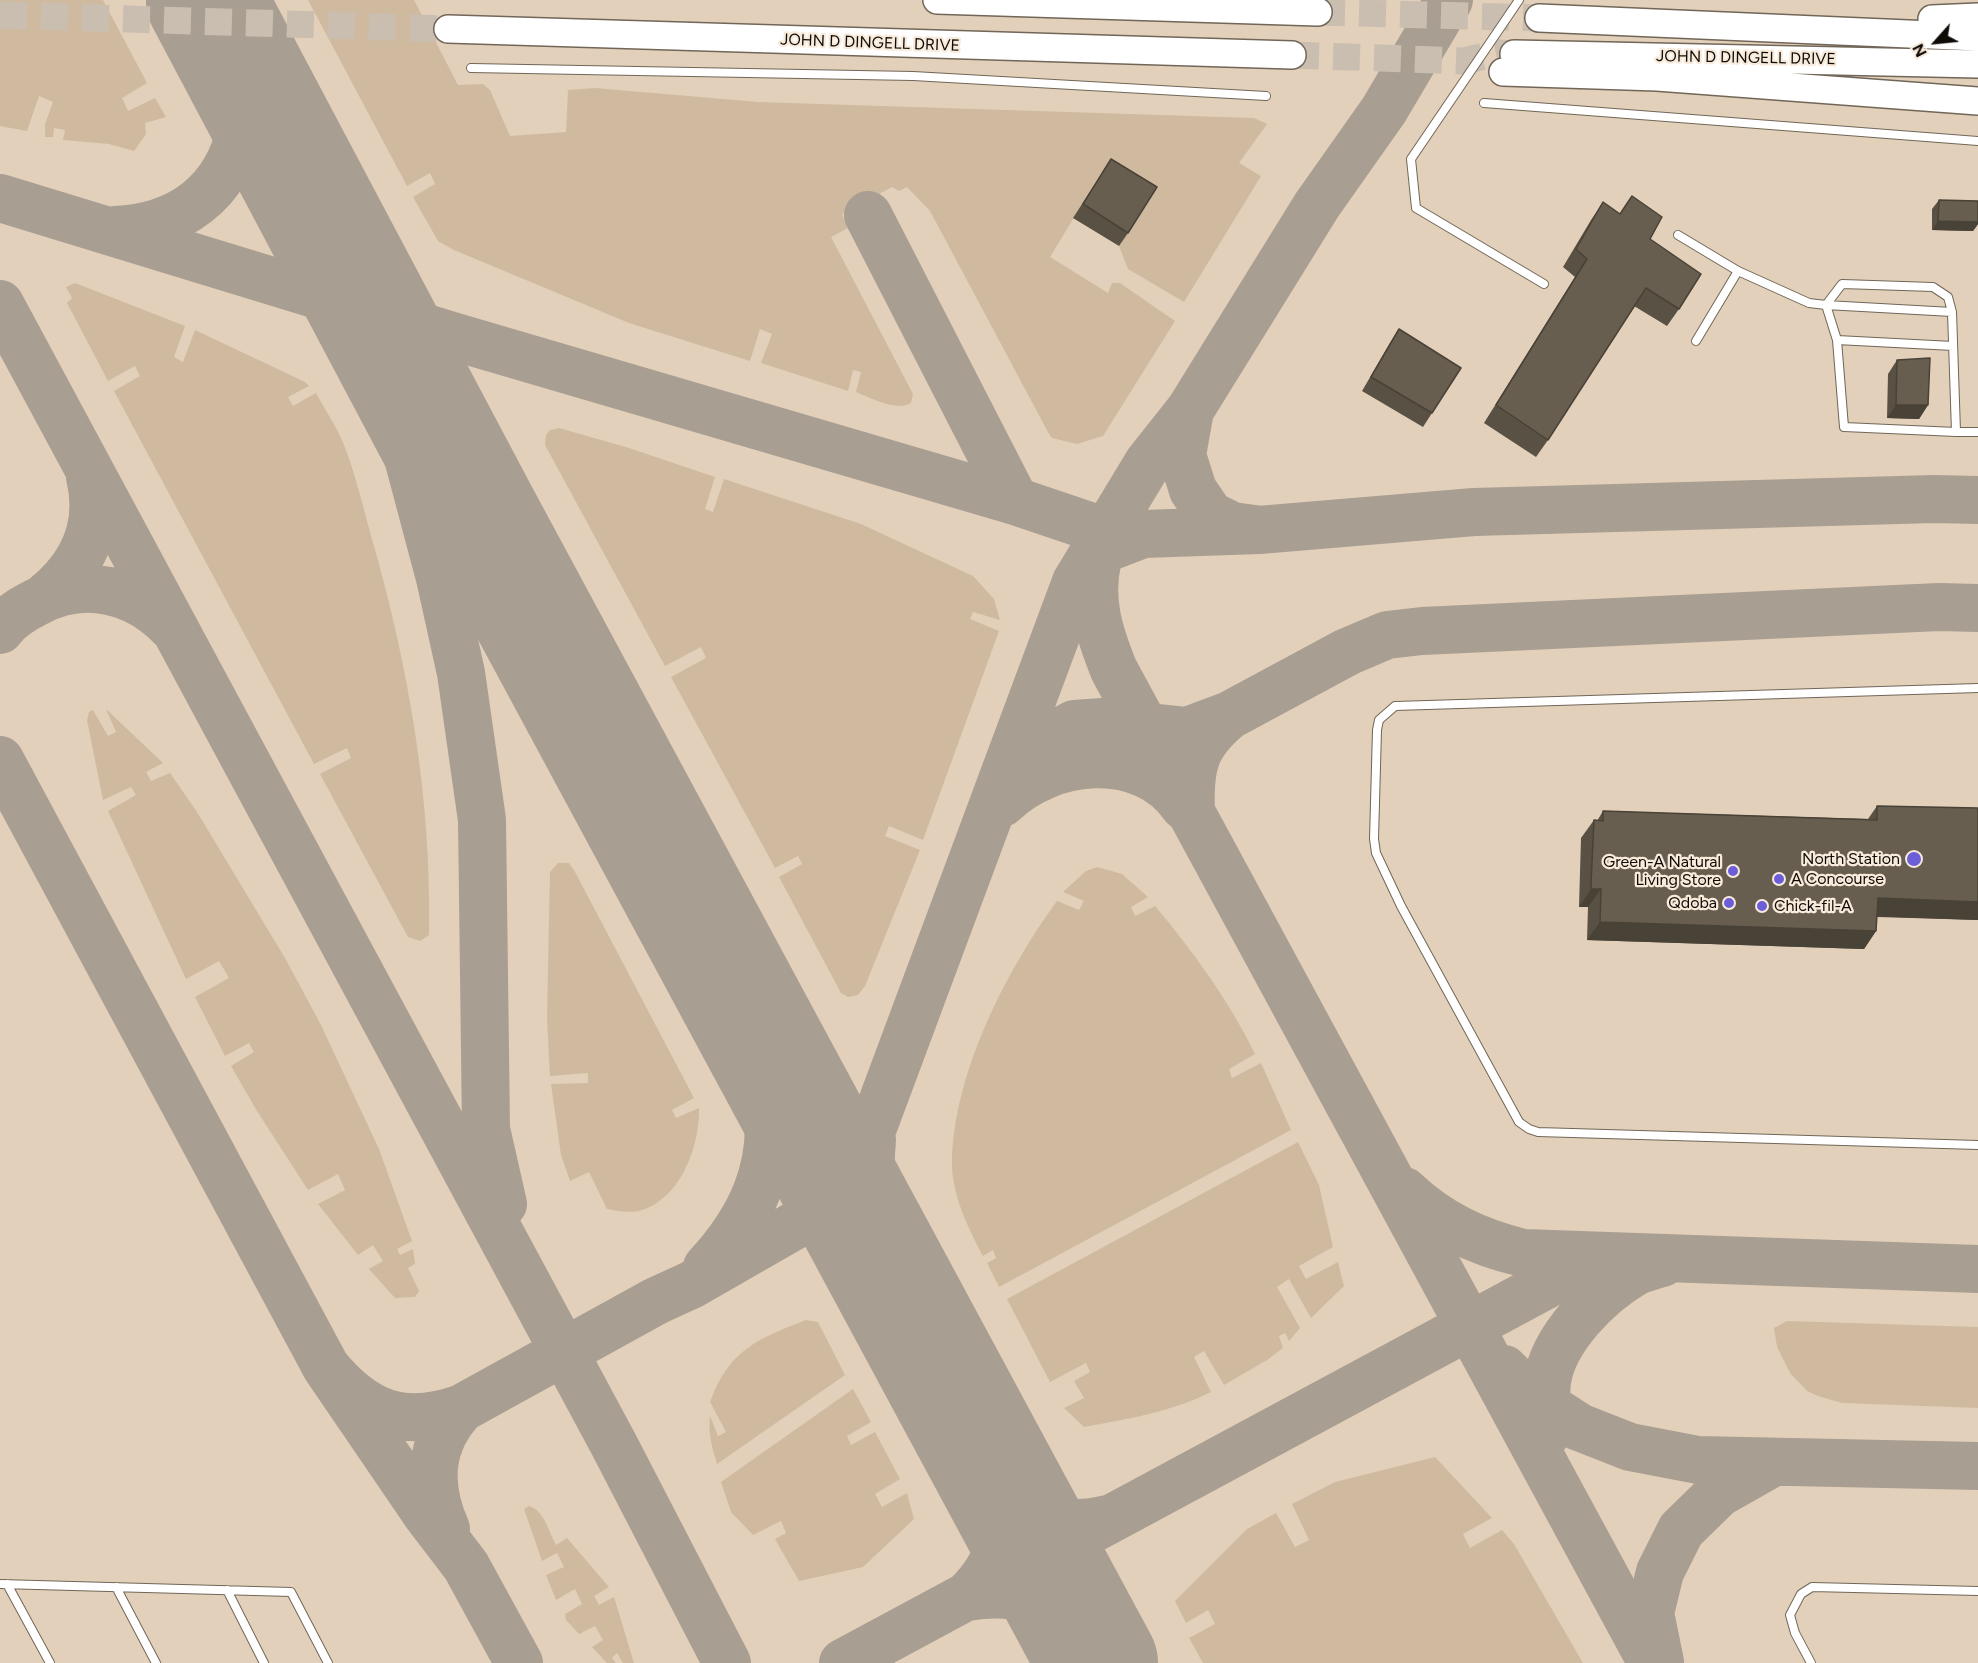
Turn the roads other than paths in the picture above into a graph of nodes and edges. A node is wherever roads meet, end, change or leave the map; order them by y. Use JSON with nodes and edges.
{"nodes":[{"id":1,"x":937,"y":0,"type":"edge"},
{"id":2,"x":1519,"y":0,"type":"edge"},
{"id":3,"x":1318,"y":12,"type":"tunnel mouth"},
{"id":4,"x":1978,"y":17,"type":"edge"},
{"id":5,"x":1539,"y":18,"type":"tunnel mouth"},
{"id":6,"x":1763,"y":26,"type":"junction"},
{"id":7,"x":448,"y":29,"type":"tunnel mouth"},
{"id":8,"x":1978,"y":37,"type":"edge"},
{"id":9,"x":1292,"y":55,"type":"tunnel mouth"},
{"id":10,"x":1978,"y":64,"type":"edge"},
{"id":11,"x":471,"y":68,"type":"dead end"},
{"id":12,"x":1266,"y":96,"type":"dead end"},
{"id":13,"x":1978,"y":101,"type":"edge"},
{"id":14,"x":1484,"y":103,"type":"dead end"},
{"id":15,"x":1978,"y":141,"type":"edge"},
{"id":16,"x":1678,"y":235,"type":"dead end"},
{"id":17,"x":1738,"y":271,"type":"junction"},
{"id":18,"x":1544,"y":284,"type":"dead end"},
{"id":19,"x":1826,"y":305,"type":"junction"},
{"id":20,"x":1952,"y":312,"type":"junction"},
{"id":21,"x":1837,"y":340,"type":"junction"},
{"id":22,"x":1696,"y":341,"type":"dead end"},
{"id":23,"x":1953,"y":346,"type":"junction"},
{"id":24,"x":1956,"y":432,"type":"junction"},
{"id":25,"x":1978,"y":432,"type":"edge"},
{"id":26,"x":1978,"y":688,"type":"edge"},
{"id":27,"x":1978,"y":1145,"type":"edge"},
{"id":28,"x":4,"y":1584,"type":"edge"},
{"id":29,"x":116,"y":1587,"type":"junction"},
{"id":30,"x":227,"y":1590,"type":"junction"},
{"id":31,"x":1978,"y":1591,"type":"edge"},
{"id":32,"x":50,"y":1663,"type":"edge"},
{"id":33,"x":156,"y":1663,"type":"edge"},
{"id":34,"x":264,"y":1663,"type":"edge"},
{"id":35,"x":328,"y":1663,"type":"edge"},
{"id":36,"x":1811,"y":1663,"type":"edge"}],
"edges":[{"from":1,"to":3,"type":"highway"},
{"from":2,"to":18,"type":"lane"},
{"from":4,"to":6,"type":"highway"},
{"from":5,"to":6,"type":"highway","name":"JOHN D DINGELL DRIVE"},
{"from":6,"to":8,"type":"highway","name":"JOHN D DINGELL DRIVE"},
{"from":7,"to":9,"type":"highway","name":"JOHN D DINGELL DRIVE"},
{"from":10,"to":13,"type":"highway","name":"JOHN D DINGELL DRIVE"},
{"from":11,"to":12,"type":"lane"},
{"from":14,"to":15,"type":"lane"},
{"from":16,"to":17,"type":"lane"},
{"from":17,"to":19,"type":"lane"},
{"from":17,"to":22,"type":"lane"},
{"from":19,"to":20,"type":"lane"},
{"from":19,"to":20,"type":"lane"},
{"from":19,"to":21,"type":"lane"},
{"from":20,"to":23,"type":"lane"},
{"from":21,"to":23,"type":"lane"},
{"from":21,"to":24,"type":"lane"},
{"from":23,"to":24,"type":"lane"},
{"from":24,"to":25,"type":"lane"},
{"from":26,"to":27,"type":"lane"},
{"from":28,"to":29,"type":"lane"},
{"from":28,"to":32,"type":"lane"},
{"from":29,"to":30,"type":"lane"},
{"from":29,"to":33,"type":"lane"},
{"from":30,"to":34,"type":"lane"},
{"from":30,"to":35,"type":"lane"},
{"from":31,"to":36,"type":"lane"}]}
